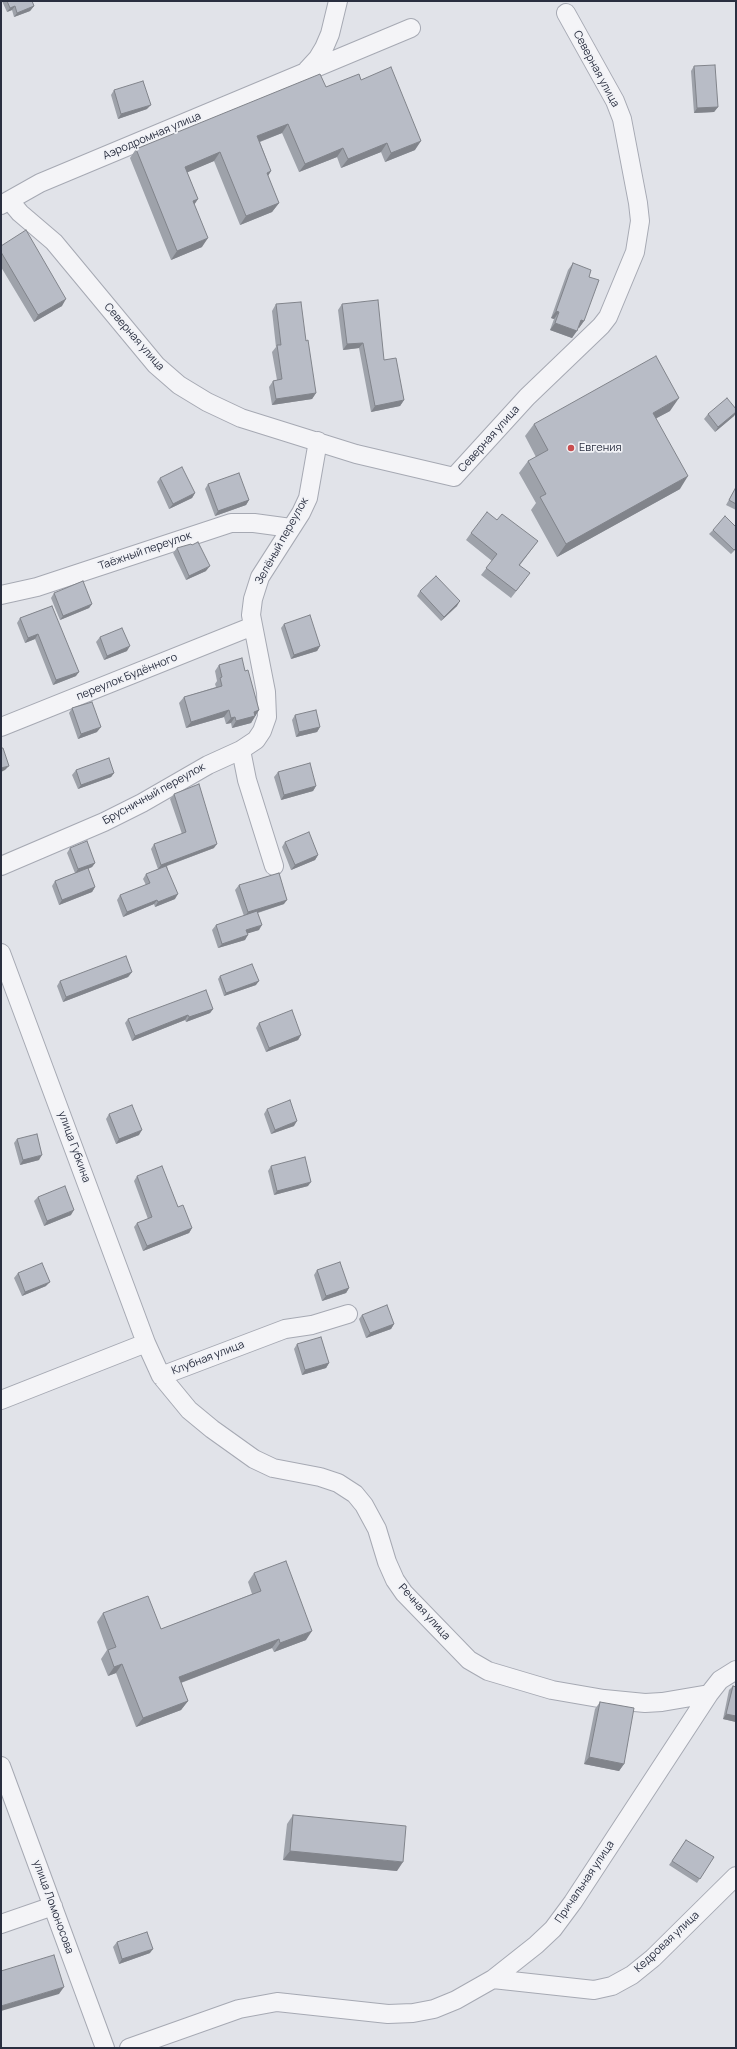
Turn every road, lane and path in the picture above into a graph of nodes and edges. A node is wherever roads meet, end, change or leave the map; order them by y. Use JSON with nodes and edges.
{"nodes":[{"id":1,"x":338,"y":1,"type":"edge"},
{"id":2,"x":566,"y":12,"type":"dead end"},
{"id":3,"x":410,"y":28,"type":"dead end"},
{"id":4,"x":305,"y":72,"type":"junction"},
{"id":5,"x":6,"y":203,"type":"edge"},
{"id":6,"x":318,"y":441,"type":"junction"},
{"id":7,"x":291,"y":528,"type":"junction"},
{"id":8,"x":1,"y":595,"type":"edge"},
{"id":9,"x":253,"y":626,"type":"junction"},
{"id":10,"x":1,"y":727,"type":"edge"},
{"id":11,"x":241,"y":750,"type":"junction"},
{"id":12,"x":1,"y":866,"type":"edge"},
{"id":13,"x":274,"y":866,"type":"dead end"},
{"id":14,"x":1,"y":953,"type":"edge"},
{"id":15,"x":348,"y":1314,"type":"dead end"},
{"id":16,"x":146,"y":1343,"type":"junction"},
{"id":17,"x":161,"y":1376,"type":"junction"},
{"id":18,"x":1,"y":1400,"type":"edge"},
{"id":19,"x":736,"y":1670,"type":"edge"},
{"id":20,"x":709,"y":1694,"type":"junction"},
{"id":21,"x":1,"y":1766,"type":"edge"},
{"id":22,"x":736,"y":1876,"type":"edge"},
{"id":23,"x":53,"y":1906,"type":"junction"},
{"id":24,"x":1,"y":1924,"type":"edge"},
{"id":25,"x":493,"y":1979,"type":"junction"},
{"id":26,"x":105,"y":2048,"type":"edge"},
{"id":27,"x":130,"y":2048,"type":"edge"}],
"edges":[{"from":1,"to":4,"type":"street","name":"Аэродромная улица"},
{"from":2,"to":6,"type":"street","name":"Северная улица"},
{"from":3,"to":4,"type":"street","name":"Аэродромная улица"},
{"from":4,"to":5,"type":"street","name":"Аэродромная улица"},
{"from":5,"to":6,"type":"street","name":"Северная улица"},
{"from":6,"to":7,"type":"street","name":"Зелёный переулок"},
{"from":7,"to":8,"type":"street","name":"Таёжный переулок"},
{"from":7,"to":9,"type":"street","name":"Зелёный переулок"},
{"from":9,"to":10,"type":"street","name":"переулок Будённого"},
{"from":9,"to":11,"type":"street","name":"Зелёный переулок"},
{"from":11,"to":12,"type":"street","name":"Брусничный переулок"},
{"from":11,"to":13,"type":"street"},
{"from":14,"to":16,"type":"street","name":"улица Губкина"},
{"from":15,"to":17,"type":"street","name":"Клубная улица"},
{"from":16,"to":17,"type":"street","name":"Клубная улица"},
{"from":16,"to":18,"type":"street"},
{"from":17,"to":20,"type":"street","name":"Речная улица"},
{"from":19,"to":20,"type":"street"},
{"from":20,"to":25,"type":"street","name":"Причальная улица"},
{"from":21,"to":23,"type":"street","name":"улица Ломоносова"},
{"from":22,"to":25,"type":"street","name":"Кедровая улица"},
{"from":23,"to":24,"type":"street"},
{"from":23,"to":26,"type":"street","name":"улица Ломоносова"},
{"from":25,"to":27,"type":"street","name":"Причальная улица"}]}
